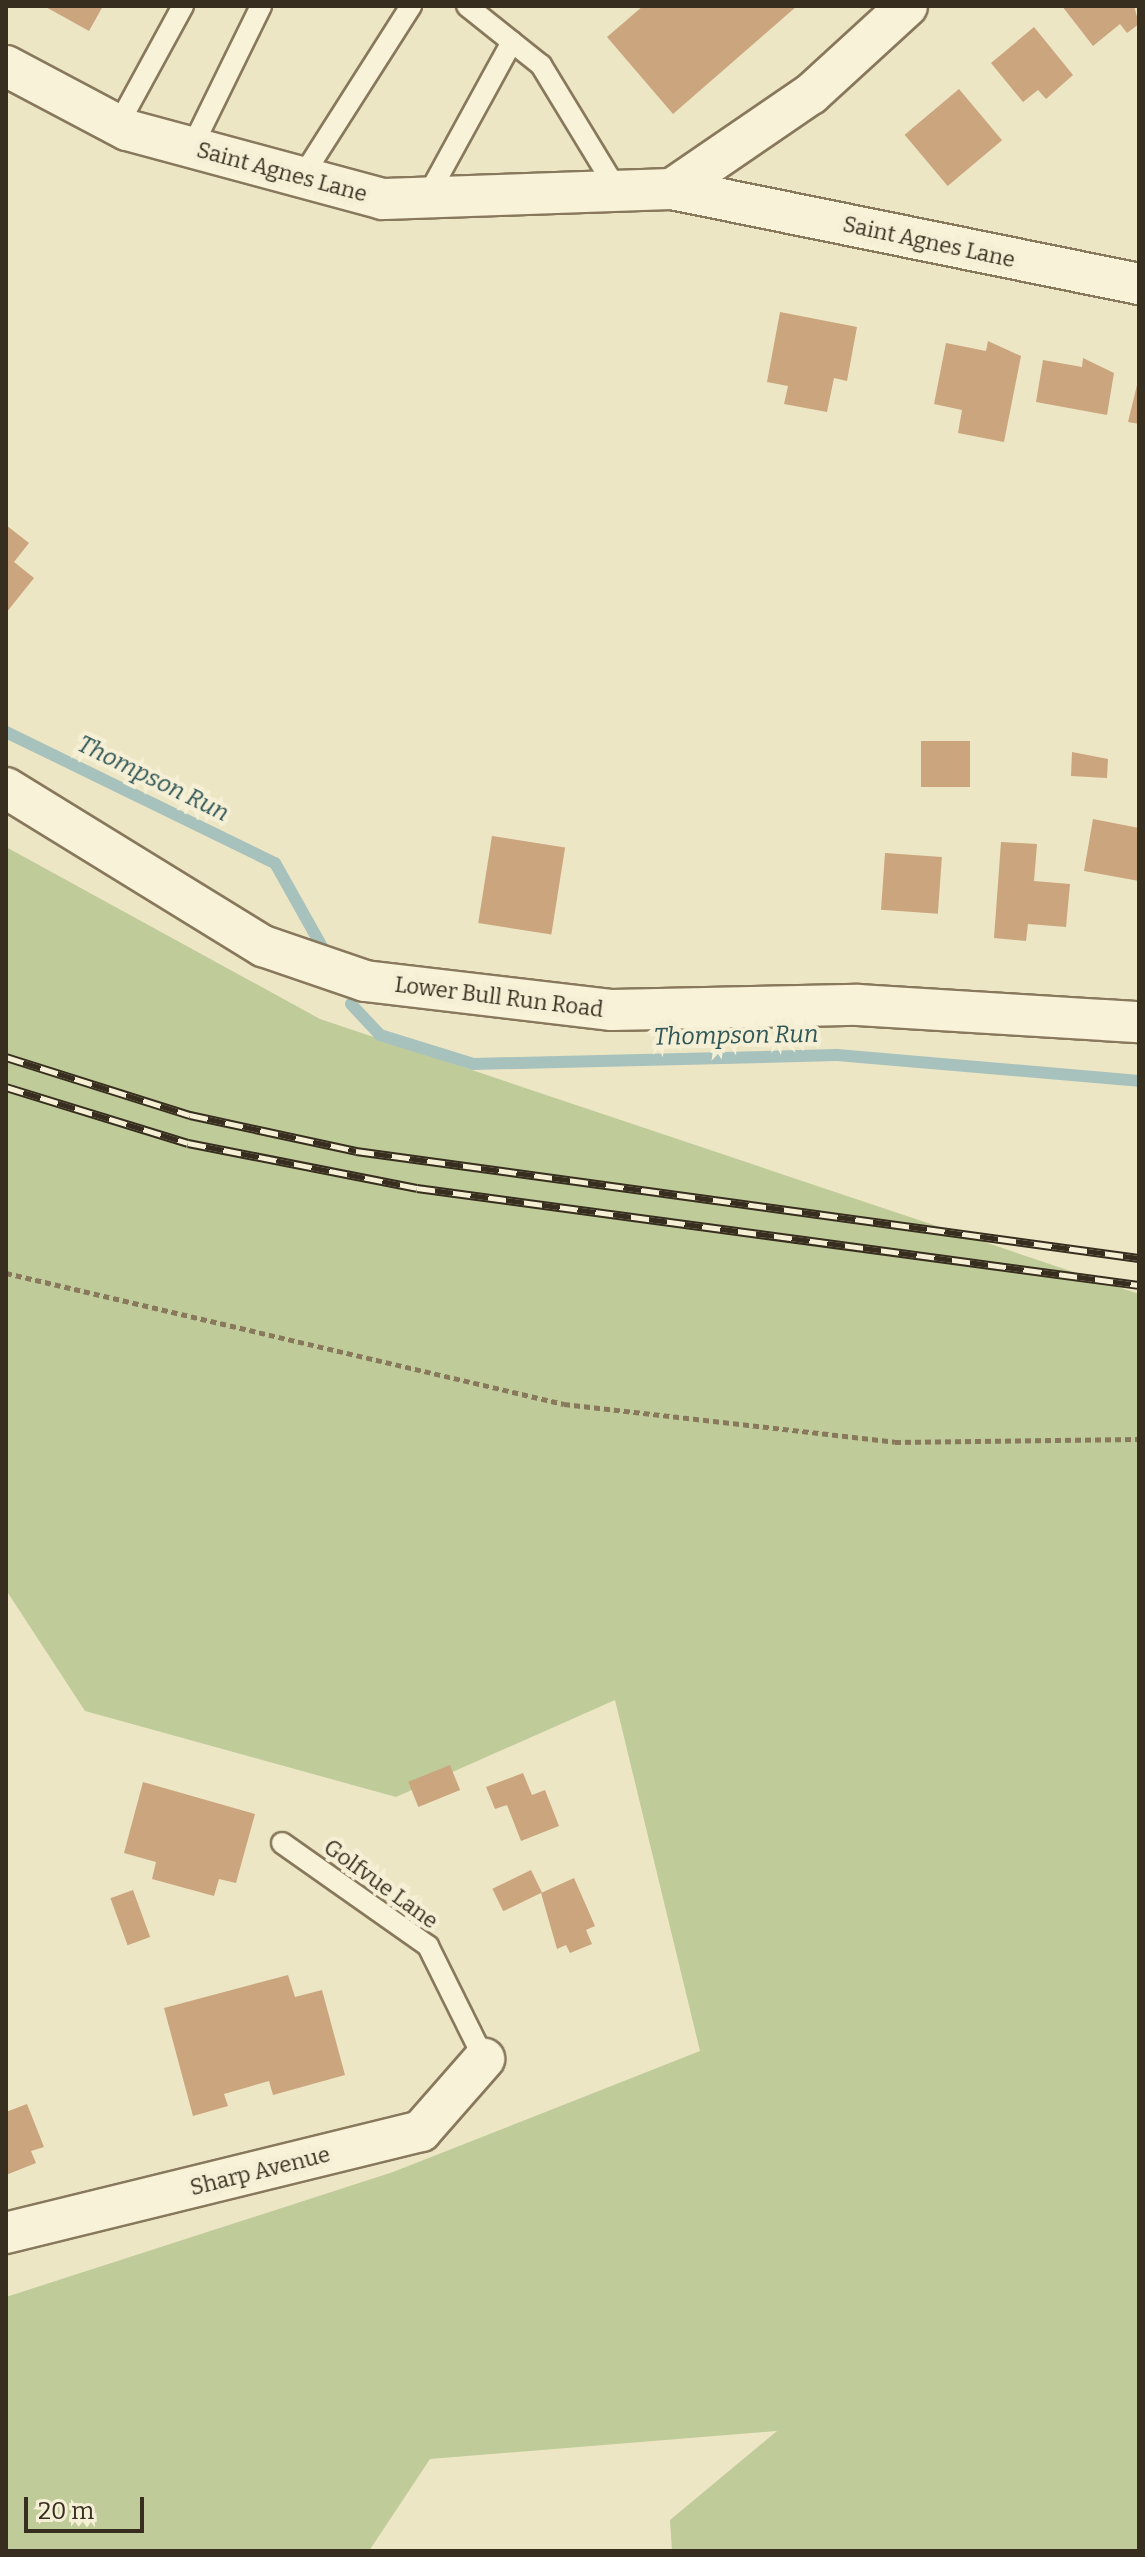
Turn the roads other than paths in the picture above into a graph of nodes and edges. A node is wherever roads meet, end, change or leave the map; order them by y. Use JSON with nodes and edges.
{"nodes":[{"id":1,"x":183,"y":6,"type":"edge"},
{"id":2,"x":261,"y":6,"type":"edge"},
{"id":3,"x":411,"y":6,"type":"edge"},
{"id":4,"x":467,"y":6,"type":"edge"},
{"id":5,"x":907,"y":6,"type":"edge"},
{"id":6,"x":512,"y":42,"type":"junction"},
{"id":7,"x":6,"y":66,"type":"edge"},
{"id":8,"x":118,"y":125,"type":"junction"},
{"id":9,"x":192,"y":147,"type":"junction"},
{"id":10,"x":302,"y":177,"type":"junction"},
{"id":11,"x":672,"y":189,"type":"junction"},
{"id":12,"x":617,"y":190,"type":"junction"},
{"id":13,"x":427,"y":197,"type":"junction"},
{"id":14,"x":1139,"y":284,"type":"edge"},
{"id":15,"x":6,"y":788,"type":"edge"},
{"id":16,"x":1139,"y":1022,"type":"edge"},
{"id":17,"x":282,"y":1843,"type":"dead end"},
{"id":18,"x":484,"y":2059,"type":"joint"},
{"id":19,"x":6,"y":2233,"type":"edge"}],
"edges":[{"from":1,"to":8,"type":"lane"},
{"from":2,"to":9,"type":"lane"},
{"from":3,"to":10,"type":"lane"},
{"from":4,"to":6,"type":"lane"},
{"from":5,"to":11,"type":"street"},
{"from":6,"to":12,"type":"lane"},
{"from":6,"to":13,"type":"lane"},
{"from":7,"to":8,"type":"street","name":"Saint Agnes Lane"},
{"from":8,"to":9,"type":"street","name":"Saint Agnes Lane"},
{"from":9,"to":10,"type":"street","name":"Saint Agnes Lane"},
{"from":10,"to":13,"type":"street","name":"Saint Agnes Lane"},
{"from":11,"to":12,"type":"street","name":"Saint Agnes Lane"},
{"from":11,"to":14,"type":"street","name":"Saint Agnes Lane"},
{"from":12,"to":13,"type":"street","name":"Saint Agnes Lane"},
{"from":15,"to":16,"type":"street","name":"Lower Bull Run Road"},
{"from":17,"to":18,"type":"lane","name":"Golfvue Lane"},
{"from":18,"to":19,"type":"street","name":"Sharp Avenue"}]}
